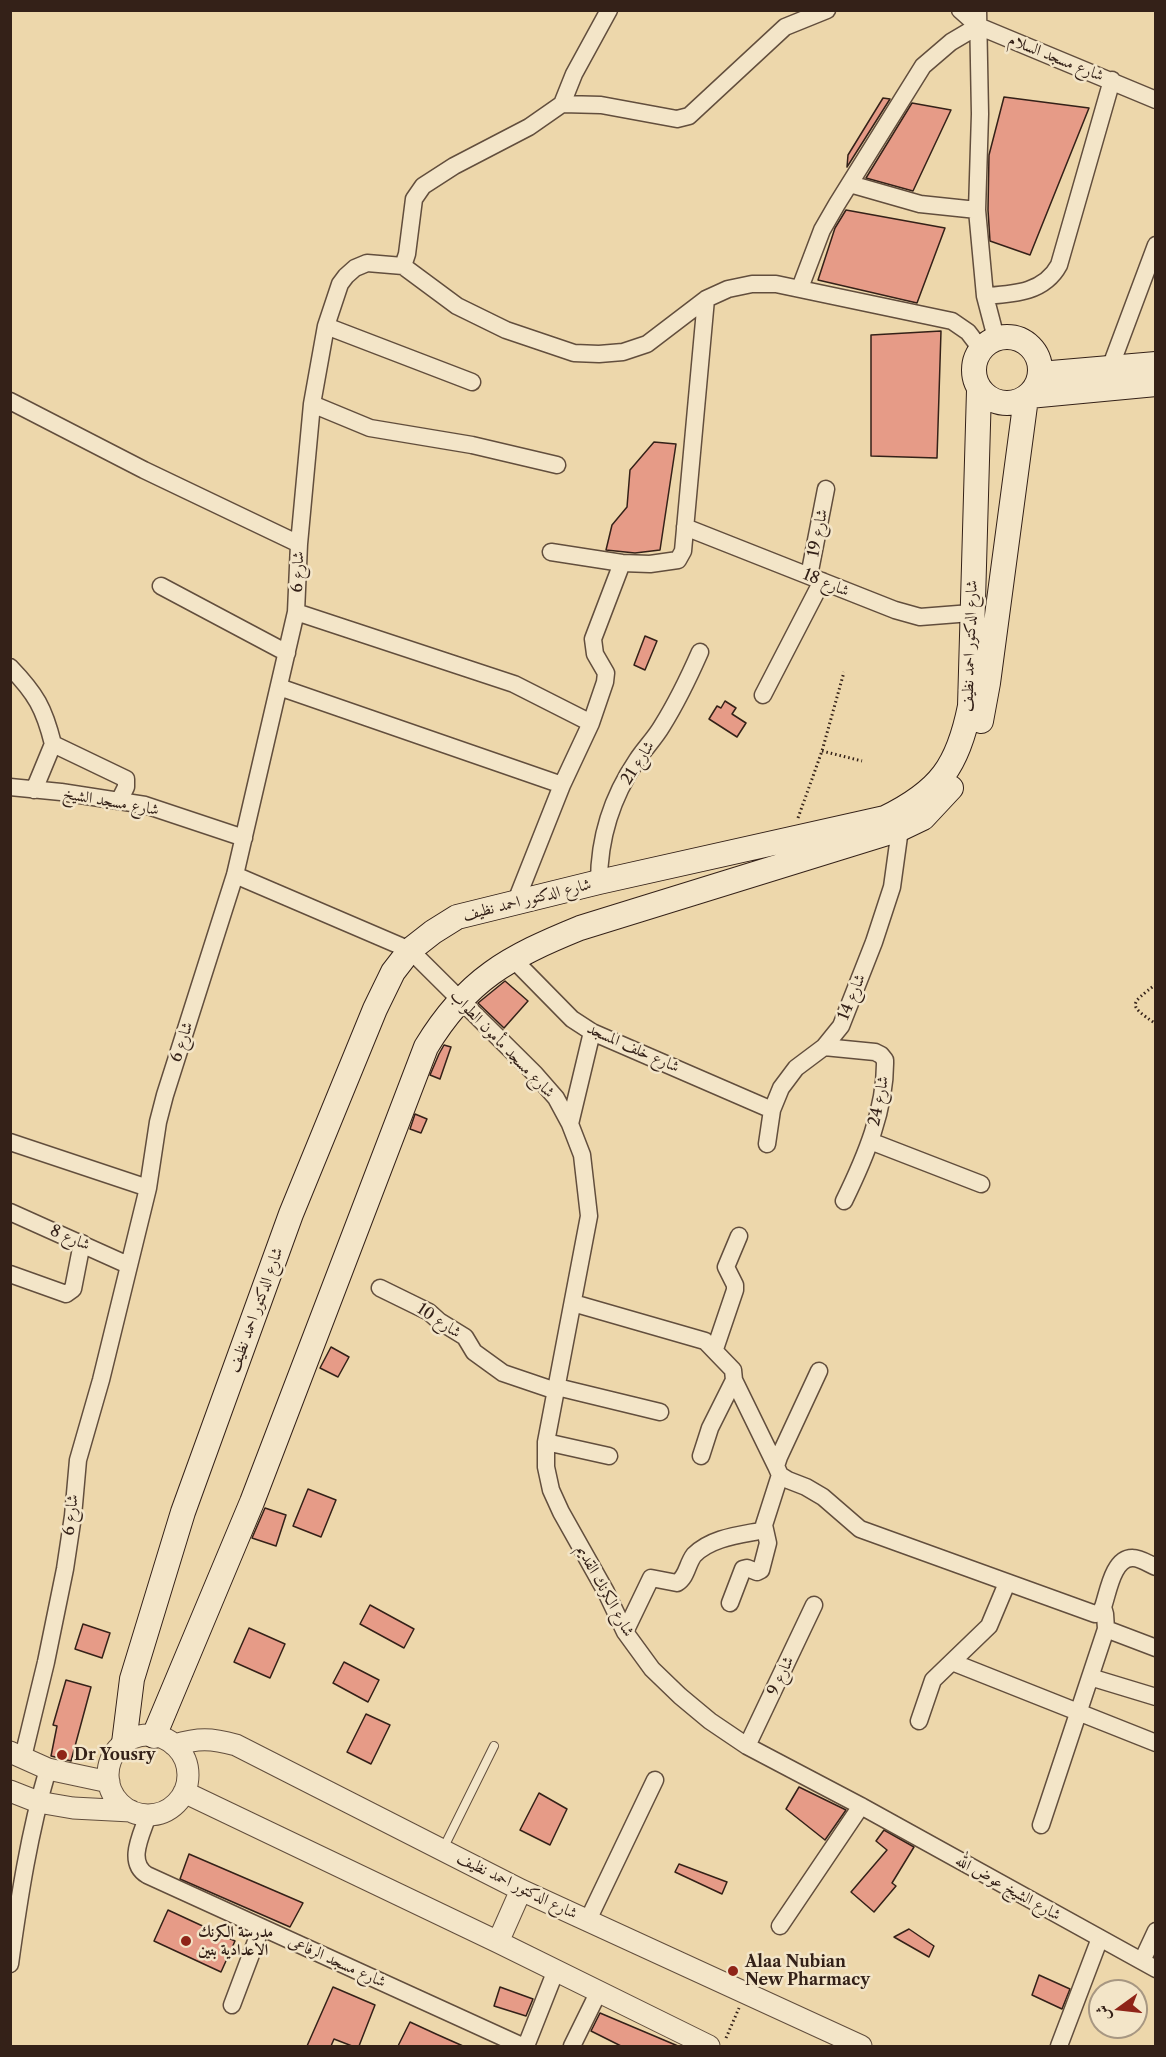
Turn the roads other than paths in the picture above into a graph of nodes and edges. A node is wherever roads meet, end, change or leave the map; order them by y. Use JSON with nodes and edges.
{"nodes":[{"id":1,"x":609,"y":10,"type":"edge"},
{"id":2,"x":827,"y":10,"type":"edge"},
{"id":3,"x":960,"y":10,"type":"edge"},
{"id":4,"x":978,"y":18,"type":"edge"},
{"id":5,"x":1112,"y":80,"type":"junction"},
{"id":6,"x":1155,"y":100,"type":"edge"},
{"id":7,"x":562,"y":104,"type":"junction"},
{"id":8,"x":850,"y":184,"type":"junction"},
{"id":9,"x":977,"y":210,"type":"junction"},
{"id":10,"x":1155,"y":245,"type":"edge"},
{"id":11,"x":403,"y":266,"type":"junction"},
{"id":12,"x":800,"y":288,"type":"junction"},
{"id":13,"x":985,"y":296,"type":"junction"},
{"id":14,"x":706,"y":300,"type":"junction"},
{"id":15,"x":326,"y":326,"type":"junction"},
{"id":16,"x":988,"y":344,"type":"junction"},
{"id":17,"x":1155,"y":364,"type":"edge"},
{"id":18,"x":1110,"y":368,"type":"junction"},
{"id":19,"x":1040,"y":374,"type":"junction"},
{"id":20,"x":472,"y":382,"type":"dead end"},
{"id":21,"x":1155,"y":384,"type":"edge"},
{"id":22,"x":979,"y":390,"type":"junction"},
{"id":23,"x":1028,"y":397,"type":"junction"},
{"id":24,"x":10,"y":400,"type":"edge"},
{"id":25,"x":312,"y":404,"type":"junction"},
{"id":26,"x":557,"y":465,"type":"dead end"},
{"id":27,"x":826,"y":489,"type":"dead end"},
{"id":28,"x":685,"y":527,"type":"junction"},
{"id":29,"x":298,"y":544,"type":"junction"},
{"id":30,"x":551,"y":552,"type":"dead end"},
{"id":31,"x":622,"y":563,"type":"junction"},
{"id":32,"x":816,"y":579,"type":"junction"},
{"id":33,"x":161,"y":586,"type":"dead end"},
{"id":34,"x":296,"y":612,"type":"junction"},
{"id":35,"x":971,"y":613,"type":"junction"},
{"id":36,"x":700,"y":652,"type":"dead end"},
{"id":37,"x":286,"y":653,"type":"junction"},
{"id":38,"x":10,"y":667,"type":"edge"},
{"id":39,"x":279,"y":687,"type":"junction"},
{"id":40,"x":763,"y":695,"type":"dead end"},
{"id":41,"x":591,"y":723,"type":"junction"},
{"id":42,"x":53,"y":744,"type":"junction"},
{"id":43,"x":562,"y":785,"type":"junction"},
{"id":44,"x":10,"y":787,"type":"edge"},
{"id":45,"x":34,"y":790,"type":"junction"},
{"id":46,"x":118,"y":801,"type":"junction"},
{"id":47,"x":900,"y":829,"type":"junction"},
{"id":48,"x":244,"y":838,"type":"junction"},
{"id":49,"x":236,"y":875,"type":"junction"},
{"id":50,"x":599,"y":882,"type":"junction"},
{"id":51,"x":516,"y":901,"type":"junction"},
{"id":52,"x":410,"y":950,"type":"junction"},
{"id":53,"x":512,"y":958,"type":"junction"},
{"id":54,"x":459,"y":999,"type":"junction"},
{"id":55,"x":592,"y":1032,"type":"junction"},
{"id":56,"x":824,"y":1047,"type":"junction"},
{"id":57,"x":772,"y":1110,"type":"junction"},
{"id":58,"x":570,"y":1124,"type":"junction"},
{"id":59,"x":870,"y":1141,"type":"junction"},
{"id":60,"x":10,"y":1142,"type":"edge"},
{"id":61,"x":767,"y":1144,"type":"dead end"},
{"id":62,"x":981,"y":1184,"type":"dead end"},
{"id":63,"x":148,"y":1188,"type":"junction"},
{"id":64,"x":844,"y":1201,"type":"dead end"},
{"id":65,"x":10,"y":1212,"type":"edge"},
{"id":66,"x":739,"y":1236,"type":"dead end"},
{"id":67,"x":82,"y":1243,"type":"junction"},
{"id":68,"x":128,"y":1265,"type":"junction"},
{"id":69,"x":10,"y":1274,"type":"edge"},
{"id":70,"x":380,"y":1288,"type":"dead end"},
{"id":71,"x":573,"y":1303,"type":"junction"},
{"id":72,"x":715,"y":1349,"type":"junction"},
{"id":73,"x":819,"y":1371,"type":"dead end"},
{"id":74,"x":734,"y":1380,"type":"junction"},
{"id":75,"x":556,"y":1389,"type":"junction"},
{"id":76,"x":660,"y":1412,"type":"dead end"},
{"id":77,"x":546,"y":1442,"type":"junction"},
{"id":78,"x":609,"y":1456,"type":"dead end"},
{"id":79,"x":701,"y":1456,"type":"dead end"},
{"id":80,"x":778,"y":1470,"type":"junction"},
{"id":81,"x":765,"y":1530,"type":"junction"},
{"id":82,"x":1155,"y":1567,"type":"edge"},
{"id":83,"x":1007,"y":1583,"type":"junction"},
{"id":84,"x":730,"y":1603,"type":"dead end"},
{"id":85,"x":814,"y":1605,"type":"dead end"},
{"id":86,"x":1103,"y":1607,"type":"junction"},
{"id":87,"x":1106,"y":1629,"type":"junction"},
{"id":88,"x":625,"y":1632,"type":"junction"},
{"id":89,"x":1155,"y":1648,"type":"edge"},
{"id":90,"x":952,"y":1662,"type":"junction"},
{"id":91,"x":1090,"y":1677,"type":"junction"},
{"id":92,"x":1155,"y":1697,"type":"edge"},
{"id":93,"x":1078,"y":1714,"type":"junction"},
{"id":94,"x":919,"y":1721,"type":"dead end"},
{"id":95,"x":164,"y":1740,"type":"junction"},
{"id":96,"x":124,"y":1743,"type":"junction"},
{"id":97,"x":1155,"y":1743,"type":"edge"},
{"id":98,"x":494,"y":1746,"type":"dead end"},
{"id":99,"x":747,"y":1746,"type":"junction"},
{"id":100,"x":16,"y":1755,"type":"edge"},
{"id":101,"x":48,"y":1769,"type":"junction"},
{"id":102,"x":655,"y":1780,"type":"dead end"},
{"id":103,"x":109,"y":1782,"type":"junction"},
{"id":104,"x":10,"y":1791,"type":"edge"},
{"id":105,"x":184,"y":1791,"type":"junction"},
{"id":106,"x":38,"y":1802,"type":"junction"},
{"id":107,"x":861,"y":1806,"type":"junction"},
{"id":108,"x":139,"y":1813,"type":"junction"},
{"id":109,"x":1041,"y":1825,"type":"dead end"},
{"id":110,"x":442,"y":1849,"type":"junction"},
{"id":111,"x":521,"y":1890,"type":"junction"},
{"id":112,"x":588,"y":1920,"type":"junction"},
{"id":113,"x":780,"y":1926,"type":"dead end"},
{"id":114,"x":261,"y":1928,"type":"junction"},
{"id":115,"x":1155,"y":1931,"type":"edge"},
{"id":116,"x":1100,"y":1938,"type":"junction"},
{"id":117,"x":498,"y":1942,"type":"junction"},
{"id":118,"x":10,"y":1964,"type":"edge"},
{"id":119,"x":1149,"y":1965,"type":"edge"},
{"id":120,"x":556,"y":1970,"type":"junction"},
{"id":121,"x":599,"y":1991,"type":"junction"},
{"id":122,"x":232,"y":2005,"type":"dead end"},
{"id":123,"x":524,"y":2046,"type":"edge"},
{"id":124,"x":572,"y":2046,"type":"edge"},
{"id":125,"x":709,"y":2046,"type":"edge"},
{"id":126,"x":861,"y":2046,"type":"edge"},
{"id":127,"x":1059,"y":2046,"type":"edge"}],
"edges":[{"from":1,"to":7,"type":"street"},
{"from":2,"to":7,"type":"street"},
{"from":3,"to":4,"type":"street","name":"شارع مسجد السلام"},
{"from":4,"to":5,"type":"street","name":"شارع مسجد السلام"},
{"from":4,"to":8,"type":"street"},
{"from":4,"to":9,"type":"street"},
{"from":5,"to":6,"type":"street","name":"شارع مسجد السلام"},
{"from":5,"to":13,"type":"street"},
{"from":7,"to":11,"type":"street"},
{"from":8,"to":9,"type":"street"},
{"from":8,"to":12,"type":"street"},
{"from":9,"to":13,"type":"street"},
{"from":10,"to":18,"type":"street"},
{"from":11,"to":14,"type":"street"},
{"from":11,"to":15,"type":"street","name":"شارع 6"},
{"from":12,"to":14,"type":"street"},
{"from":12,"to":16,"type":"street"},
{"from":13,"to":16,"type":"street"},
{"from":14,"to":28,"type":"street"},
{"from":15,"to":20,"type":"street"},
{"from":15,"to":25,"type":"street","name":"شارع 6"},
{"from":16,"to":19,"type":"main road"},
{"from":16,"to":22,"type":"main road"},
{"from":17,"to":18,"type":"main road"},
{"from":18,"to":19,"type":"main road"},
{"from":19,"to":23,"type":"main road"},
{"from":21,"to":23,"type":"main road"},
{"from":22,"to":23,"type":"main road"},
{"from":22,"to":35,"type":"main road","name":"شارع الدكتور احمد نظيف"},
{"from":23,"to":47,"type":"main road","name":"شارع الدكتور احمد نظيف"},
{"from":24,"to":29,"type":"street"},
{"from":25,"to":26,"type":"street"},
{"from":25,"to":29,"type":"street","name":"شارع 6"},
{"from":27,"to":32,"type":"street","name":"شارع 19"},
{"from":28,"to":31,"type":"street"},
{"from":28,"to":32,"type":"street","name":"شارع 18"},
{"from":29,"to":34,"type":"street","name":"شارع 6"},
{"from":30,"to":31,"type":"street"},
{"from":31,"to":41,"type":"street"},
{"from":32,"to":35,"type":"street","name":"شارع 18"},
{"from":32,"to":40,"type":"street","name":"شارع 19"},
{"from":33,"to":37,"type":"street"},
{"from":34,"to":37,"type":"street","name":"شارع 6"},
{"from":34,"to":41,"type":"street"},
{"from":35,"to":50,"type":"main road","name":"شارع الدكتور احمد نظيف"},
{"from":36,"to":50,"type":"street","name":"شارع 21"},
{"from":37,"to":39,"type":"street","name":"شارع 6"},
{"from":38,"to":42,"type":"street"},
{"from":39,"to":43,"type":"street"},
{"from":39,"to":48,"type":"street","name":"شارع 6"},
{"from":41,"to":43,"type":"street"},
{"from":42,"to":45,"type":"street"},
{"from":42,"to":46,"type":"street"},
{"from":43,"to":51,"type":"street"},
{"from":44,"to":45,"type":"street","name":"شارع مسجد الشيخ"},
{"from":45,"to":46,"type":"street","name":"شارع مسجد الشيخ"},
{"from":46,"to":48,"type":"street","name":"شارع مسجد الشيخ"},
{"from":47,"to":53,"type":"main road","name":"شارع الدكتور احمد نظيف"},
{"from":47,"to":56,"type":"street","name":"شارع 14"},
{"from":48,"to":49,"type":"street","name":"شارع 6"},
{"from":49,"to":52,"type":"street","name":"شارع مسجد مأمون الطواب"},
{"from":49,"to":63,"type":"street","name":"شارع 6"},
{"from":50,"to":51,"type":"main road","name":"شارع الدكتور احمد نظيف"},
{"from":51,"to":52,"type":"main road","name":"شارع الدكتور احمد نظيف"},
{"from":52,"to":54,"type":"street","name":"شارع مسجد مأمون الطواب"},
{"from":52,"to":96,"type":"main road","name":"شارع الدكتور احمد نظيف"},
{"from":53,"to":54,"type":"main road","name":"شارع الدكتور احمد نظيف"},
{"from":53,"to":55,"type":"street","name":"شارع خلف المسجد"},
{"from":54,"to":58,"type":"street","name":"شارع مسجد مأمون الطواب"},
{"from":54,"to":95,"type":"main road","name":"شارع الدكتور احمد نظيف"},
{"from":55,"to":57,"type":"street","name":"شارع خلف المسجد"},
{"from":55,"to":58,"type":"street"},
{"from":56,"to":57,"type":"street","name":"شارع 14"},
{"from":56,"to":59,"type":"street","name":"شارع 24"},
{"from":57,"to":61,"type":"street","name":"شارع 14"},
{"from":58,"to":71,"type":"street","name":"شارع مسجد مأمون الطواب"},
{"from":59,"to":62,"type":"street"},
{"from":59,"to":64,"type":"street","name":"شارع 24"},
{"from":60,"to":63,"type":"street"},
{"from":63,"to":68,"type":"street","name":"شارع 6"},
{"from":65,"to":67,"type":"street","name":"شارع 8"},
{"from":66,"to":72,"type":"street"},
{"from":67,"to":68,"type":"street","name":"شارع 8"},
{"from":67,"to":69,"type":"street"},
{"from":68,"to":100,"type":"street","name":"شارع 6"},
{"from":70,"to":75,"type":"street","name":"شارع 10"},
{"from":71,"to":72,"type":"street"},
{"from":71,"to":75,"type":"street","name":"شارع مسجد مأمون الطواب"},
{"from":72,"to":74,"type":"street"},
{"from":73,"to":80,"type":"street"},
{"from":74,"to":79,"type":"street"},
{"from":74,"to":80,"type":"street"},
{"from":75,"to":76,"type":"street","name":"شارع 10"},
{"from":75,"to":77,"type":"street","name":"شارع مسجد مأمون الطواب"},
{"from":77,"to":78,"type":"street"},
{"from":77,"to":88,"type":"street","name":"شارع الكرنك القديم"},
{"from":80,"to":81,"type":"street"},
{"from":80,"to":83,"type":"street"},
{"from":81,"to":84,"type":"street"},
{"from":81,"to":88,"type":"street"},
{"from":82,"to":86,"type":"street"},
{"from":83,"to":86,"type":"street"},
{"from":83,"to":90,"type":"street"},
{"from":85,"to":99,"type":"street","name":"شارع 9"},
{"from":86,"to":87,"type":"street"},
{"from":87,"to":89,"type":"street"},
{"from":87,"to":91,"type":"street"},
{"from":88,"to":99,"type":"street","name":"شارع الكرنك القديم"},
{"from":90,"to":93,"type":"street"},
{"from":90,"to":94,"type":"street"},
{"from":91,"to":92,"type":"street"},
{"from":91,"to":93,"type":"street"},
{"from":93,"to":97,"type":"street"},
{"from":93,"to":109,"type":"street"},
{"from":95,"to":96,"type":"street"},
{"from":95,"to":105,"type":"street"},
{"from":95,"to":110,"type":"street","name":"شارع الدكتور احمد نظيف"},
{"from":96,"to":103,"type":"street"},
{"from":98,"to":110,"type":"lane"},
{"from":99,"to":107,"type":"street","name":"شارع الكرنك القديم"},
{"from":100,"to":101,"type":"street"},
{"from":101,"to":103,"type":"street"},
{"from":101,"to":106,"type":"street"},
{"from":102,"to":112,"type":"street"},
{"from":103,"to":108,"type":"street"},
{"from":104,"to":106,"type":"street"},
{"from":105,"to":108,"type":"street"},
{"from":105,"to":117,"type":"street"},
{"from":106,"to":108,"type":"street"},
{"from":106,"to":118,"type":"street"},
{"from":107,"to":113,"type":"street"},
{"from":107,"to":116,"type":"street","name":"شارع الشيخ عوض الله"},
{"from":108,"to":114,"type":"street","name":"شارع مسجد الرفاعى"},
{"from":110,"to":111,"type":"street","name":"شارع الدكتور احمد نظيف"},
{"from":111,"to":112,"type":"street","name":"شارع الدكتور احمد نظيف"},
{"from":111,"to":117,"type":"street"},
{"from":112,"to":126,"type":"street","name":"شارع الدكتور احمد نظيف"},
{"from":114,"to":122,"type":"street"},
{"from":114,"to":123,"type":"street","name":"شارع مسجد الرفاعى"},
{"from":115,"to":119,"type":"street"},
{"from":116,"to":119,"type":"street","name":"شارع الشيخ عوض الله"},
{"from":116,"to":127,"type":"street"},
{"from":117,"to":120,"type":"street"},
{"from":120,"to":121,"type":"street"},
{"from":120,"to":123,"type":"street"},
{"from":121,"to":124,"type":"street"},
{"from":121,"to":125,"type":"street"}]}
